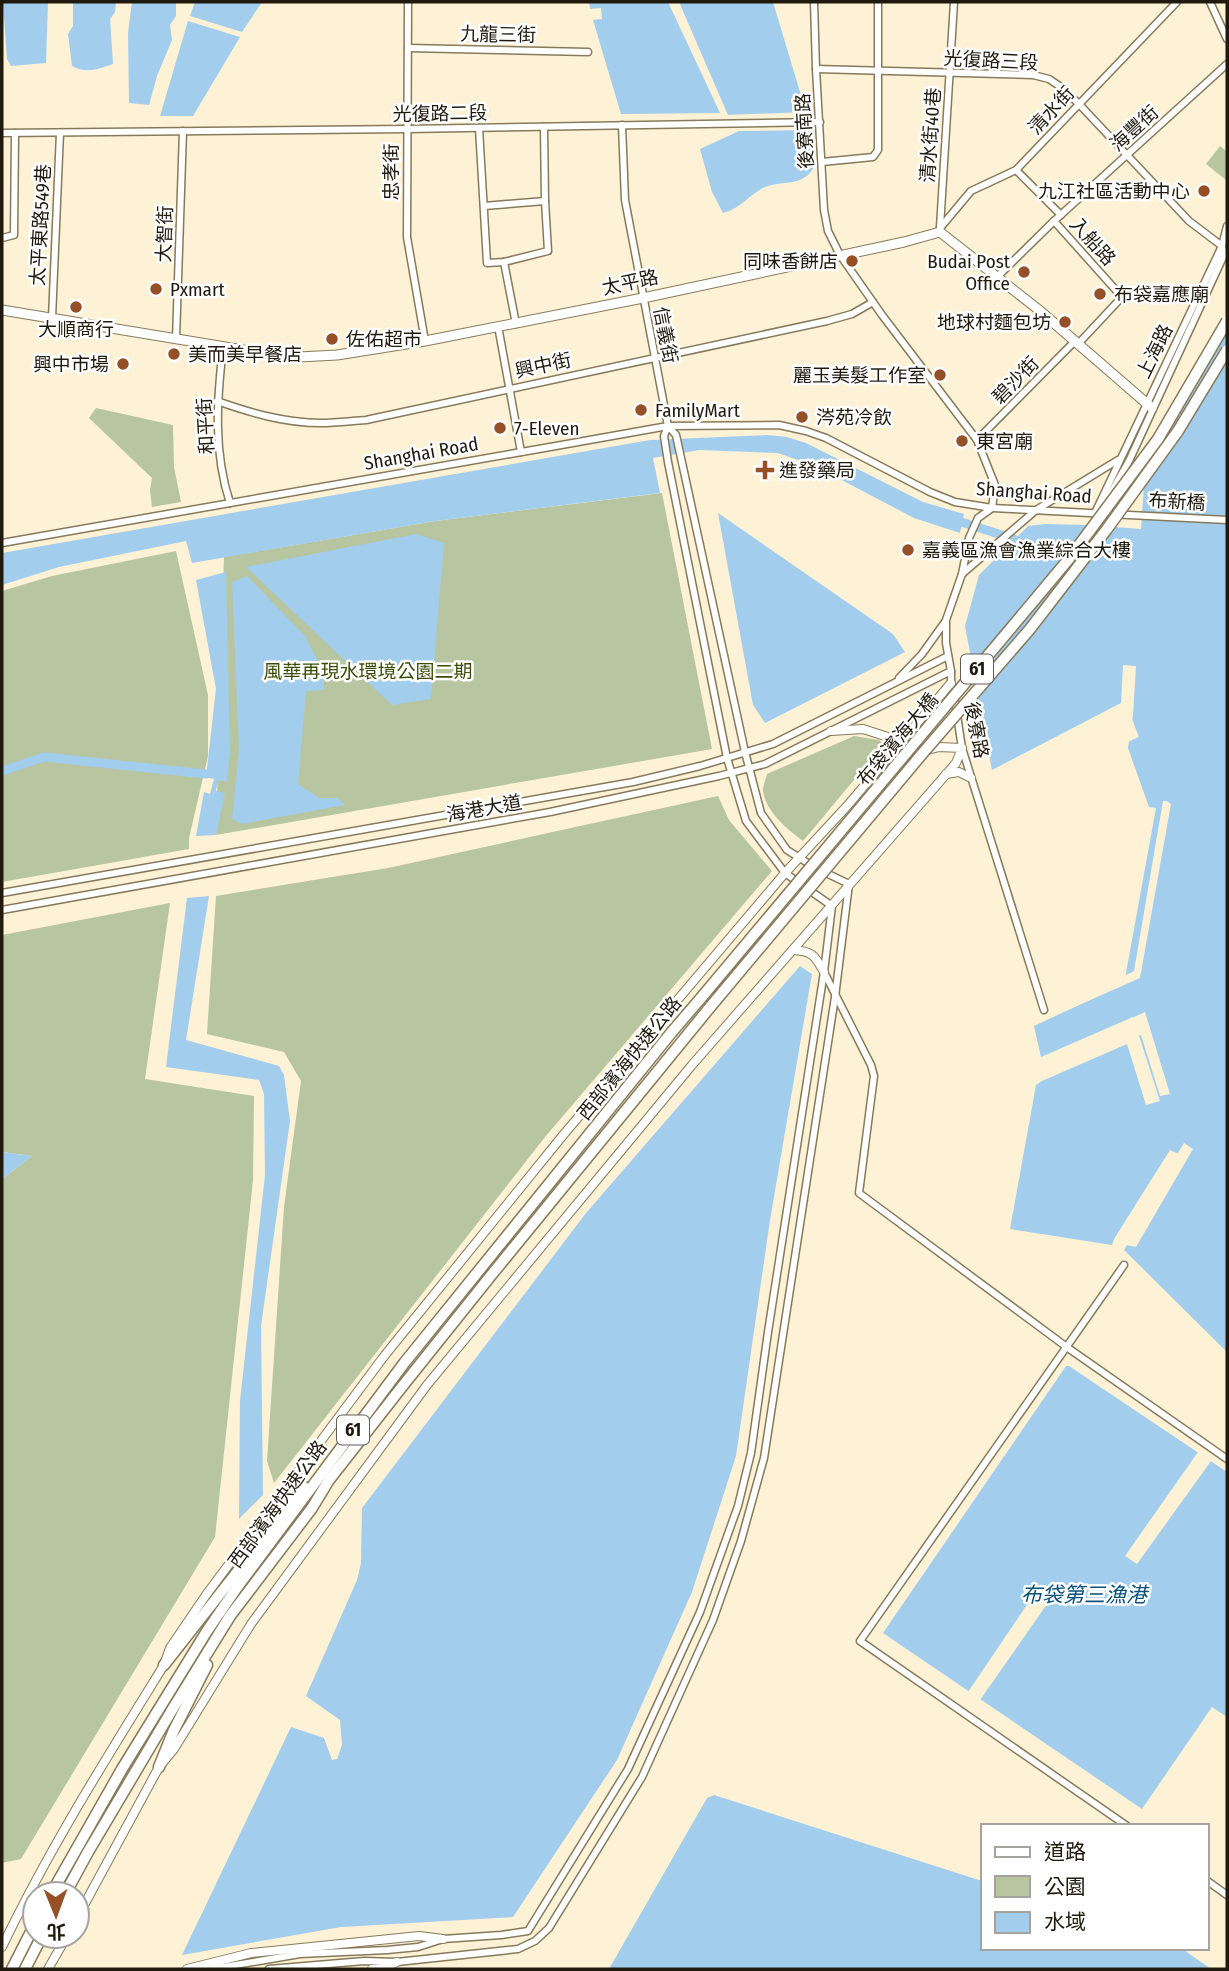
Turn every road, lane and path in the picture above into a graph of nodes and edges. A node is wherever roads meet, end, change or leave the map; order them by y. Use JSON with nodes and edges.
{"nodes":[{"id":1,"x":408,"y":2,"type":"edge"},
{"id":2,"x":814,"y":2,"type":"edge"},
{"id":3,"x":878,"y":2,"type":"edge"},
{"id":4,"x":954,"y":2,"type":"edge"},
{"id":5,"x":1177,"y":2,"type":"edge"},
{"id":6,"x":1210,"y":2,"type":"edge"},
{"id":7,"x":1227,"y":39,"type":"edge"},
{"id":8,"x":408,"y":47,"type":"junction"},
{"id":9,"x":588,"y":52,"type":"dead end"},
{"id":10,"x":1227,"y":64,"type":"edge"},
{"id":11,"x":816,"y":69,"type":"junction"},
{"id":12,"x":879,"y":71,"type":"junction"},
{"id":13,"x":950,"y":73,"type":"junction"},
{"id":14,"x":1079,"y":103,"type":"junction"},
{"id":15,"x":820,"y":122,"type":"junction"},
{"id":16,"x":622,"y":125,"type":"junction"},
{"id":17,"x":544,"y":127,"type":"junction"},
{"id":18,"x":480,"y":128,"type":"junction"},
{"id":19,"x":407,"y":129,"type":"junction"},
{"id":20,"x":183,"y":131,"type":"junction"},
{"id":21,"x":2,"y":133,"type":"edge"},
{"id":22,"x":15,"y":133,"type":"junction"},
{"id":23,"x":60,"y":133,"type":"junction"},
{"id":24,"x":1127,"y":156,"type":"junction"},
{"id":25,"x":822,"y":162,"type":"junction"},
{"id":26,"x":1017,"y":170,"type":"junction"},
{"id":27,"x":545,"y":201,"type":"junction"},
{"id":28,"x":484,"y":206,"type":"junction"},
{"id":29,"x":1061,"y":215,"type":"junction"},
{"id":30,"x":1054,"y":221,"type":"junction"},
{"id":31,"x":1227,"y":226,"type":"edge"},
{"id":32,"x":940,"y":228,"type":"joint"},
{"id":33,"x":2,"y":238,"type":"edge"},
{"id":34,"x":1222,"y":246,"type":"junction"},
{"id":35,"x":840,"y":254,"type":"junction"},
{"id":36,"x":504,"y":262,"type":"junction"},
{"id":37,"x":996,"y":277,"type":"junction"},
{"id":38,"x":643,"y":298,"type":"junction"},
{"id":39,"x":873,"y":302,"type":"junction"},
{"id":40,"x":2,"y":310,"type":"edge"},
{"id":41,"x":52,"y":318,"type":"junction"},
{"id":42,"x":1227,"y":321,"type":"edge"},
{"id":43,"x":516,"y":324,"type":"junction"},
{"id":44,"x":498,"y":326,"type":"junction"},
{"id":45,"x":176,"y":339,"type":"junction"},
{"id":46,"x":425,"y":341,"type":"junction"},
{"id":47,"x":1077,"y":343,"type":"junction"},
{"id":48,"x":223,"y":346,"type":"junction"},
{"id":49,"x":1227,"y":350,"type":"edge"},
{"id":50,"x":654,"y":358,"type":"junction"},
{"id":51,"x":508,"y":389,"type":"junction"},
{"id":52,"x":217,"y":401,"type":"junction"},
{"id":53,"x":1149,"y":405,"type":"junction"},
{"id":54,"x":668,"y":426,"type":"junction"},
{"id":55,"x":978,"y":440,"type":"junction"},
{"id":56,"x":521,"y":452,"type":"junction"},
{"id":57,"x":1120,"y":459,"type":"junction"},
{"id":58,"x":230,"y":503,"type":"junction"},
{"id":59,"x":992,"y":508,"type":"junction"},
{"id":60,"x":1037,"y":510,"type":"junction"},
{"id":61,"x":1095,"y":513,"type":"junction"},
{"id":62,"x":1125,"y":514,"type":"joint"},
{"id":63,"x":1227,"y":520,"type":"edge"},
{"id":64,"x":2,"y":543,"type":"edge"},
{"id":65,"x":962,"y":574,"type":"junction"},
{"id":66,"x":946,"y":620,"type":"junction"},
{"id":67,"x":948,"y":656,"type":"junction"},
{"id":68,"x":951,"y":671,"type":"junction"},
{"id":69,"x":895,"y":683,"type":"junction"},
{"id":70,"x":951,"y":683,"type":"junction"},
{"id":71,"x":831,"y":731,"type":"junction"},
{"id":72,"x":896,"y":748,"type":"junction"},
{"id":73,"x":962,"y":748,"type":"junction"},
{"id":74,"x":745,"y":752,"type":"junction"},
{"id":75,"x":727,"y":758,"type":"junction"},
{"id":76,"x":880,"y":766,"type":"junction"},
{"id":77,"x":749,"y":768,"type":"junction"},
{"id":78,"x":732,"y":773,"type":"junction"},
{"id":79,"x":946,"y":774,"type":"junction"},
{"id":80,"x":971,"y":778,"type":"junction"},
{"id":81,"x":799,"y":859,"type":"junction"},
{"id":82,"x":785,"y":873,"type":"junction"},
{"id":83,"x":849,"y":884,"type":"junction"},
{"id":84,"x":2,"y":892,"type":"edge"},
{"id":85,"x":832,"y":906,"type":"junction"},
{"id":86,"x":2,"y":909,"type":"edge"},
{"id":87,"x":793,"y":950,"type":"junction"},
{"id":88,"x":824,"y":972,"type":"junction"},
{"id":89,"x":835,"y":997,"type":"junction"},
{"id":90,"x":701,"y":998,"type":"joint"},
{"id":91,"x":711,"y":1006,"type":"joint"},
{"id":92,"x":1044,"y":1010,"type":"dead end"},
{"id":93,"x":1124,"y":1265,"type":"dead end"},
{"id":94,"x":1068,"y":1348,"type":"junction"},
{"id":95,"x":343,"y":1443,"type":"junction"},
{"id":96,"x":1227,"y":1459,"type":"edge"},
{"id":97,"x":312,"y":1508,"type":"junction"},
{"id":98,"x":164,"y":1665,"type":"junction"},
{"id":99,"x":159,"y":1767,"type":"junction"},
{"id":100,"x":1124,"y":1824,"type":"edge"},
{"id":101,"x":59,"y":1880,"type":"edge"},
{"id":102,"x":73,"y":1880,"type":"edge"},
{"id":103,"x":1208,"y":1881,"type":"edge"},
{"id":104,"x":91,"y":1892,"type":"edge"},
{"id":105,"x":1227,"y":1895,"type":"edge"},
{"id":106,"x":443,"y":1939,"type":"junction"},
{"id":107,"x":2,"y":1947,"type":"edge"},
{"id":108,"x":22,"y":1950,"type":"edge"},
{"id":109,"x":35,"y":1950,"type":"edge"},
{"id":110,"x":59,"y":1950,"type":"edge"},
{"id":111,"x":397,"y":1962,"type":"junction"},
{"id":112,"x":50,"y":1967,"type":"edge"},
{"id":113,"x":12,"y":1969,"type":"edge"},
{"id":114,"x":25,"y":1969,"type":"edge"},
{"id":115,"x":187,"y":1969,"type":"edge"},
{"id":116,"x":212,"y":1969,"type":"edge"},
{"id":117,"x":269,"y":1969,"type":"edge"},
{"id":118,"x":372,"y":1969,"type":"edge"}],
"edges":[{"from":1,"to":8,"type":"street","name":"忠孝街"},
{"from":2,"to":11,"type":"street","name":"後寮南路"},
{"from":3,"to":12,"type":"street"},
{"from":4,"to":13,"type":"street","name":"清水街40巷"},
{"from":5,"to":14,"type":"street","name":"清水街"},
{"from":6,"to":7,"type":"street"},
{"from":8,"to":9,"type":"street","name":"九龍三街"},
{"from":8,"to":19,"type":"street","name":"忠孝街"},
{"from":10,"to":24,"type":"street","name":"海豐街"},
{"from":11,"to":12,"type":"street","name":"光復路三段"},
{"from":11,"to":15,"type":"street","name":"後寮南路"},
{"from":12,"to":13,"type":"street","name":"光復路三段"},
{"from":12,"to":25,"type":"street"},
{"from":13,"to":14,"type":"street","name":"光復路三段"},
{"from":13,"to":32,"type":"street","name":"清水街40巷"},
{"from":14,"to":24,"type":"street","name":"光復路三段"},
{"from":14,"to":26,"type":"street","name":"清水街"},
{"from":15,"to":16,"type":"street","name":"光復路二段"},
{"from":15,"to":25,"type":"street","name":"後寮南路"},
{"from":16,"to":17,"type":"street","name":"光復路二段"},
{"from":16,"to":38,"type":"street","name":"信義街"},
{"from":17,"to":18,"type":"street","name":"光復路二段"},
{"from":17,"to":27,"type":"street"},
{"from":18,"to":19,"type":"street","name":"光復路二段"},
{"from":18,"to":28,"type":"street"},
{"from":19,"to":20,"type":"street","name":"光復路二段"},
{"from":19,"to":46,"type":"street","name":"忠孝街"},
{"from":20,"to":23,"type":"street","name":"光復路二段"},
{"from":20,"to":45,"type":"street","name":"大智街"},
{"from":21,"to":22,"type":"street","name":"光復路二段"},
{"from":22,"to":23,"type":"street","name":"光復路二段"},
{"from":22,"to":33,"type":"street"},
{"from":23,"to":41,"type":"street","name":"太平東路549巷"},
{"from":24,"to":29,"type":"street","name":"海豐街"},
{"from":24,"to":34,"type":"street","name":"光復路三段"},
{"from":25,"to":35,"type":"street","name":"後寮南路"},
{"from":26,"to":29,"type":"street"},
{"from":26,"to":32,"type":"street","name":"清水街"},
{"from":27,"to":28,"type":"street"},
{"from":27,"to":36,"type":"street"},
{"from":28,"to":36,"type":"street"},
{"from":29,"to":30,"type":"street","name":"入船路"},
{"from":30,"to":37,"type":"street","name":"入船路"},
{"from":30,"to":47,"type":"street","name":"入船路"},
{"from":31,"to":34,"type":"street","name":"上海路"},
{"from":34,"to":53,"type":"street","name":"上海路"},
{"from":35,"to":37,"type":"main road","name":"太平路"},
{"from":35,"to":38,"type":"main road","name":"太平路"},
{"from":35,"to":39,"type":"street"},
{"from":36,"to":43,"type":"street"},
{"from":37,"to":47,"type":"main road","name":"太平路"},
{"from":38,"to":43,"type":"main road","name":"太平路"},
{"from":38,"to":50,"type":"street","name":"信義街"},
{"from":39,"to":50,"type":"street","name":"興中街"},
{"from":39,"to":55,"type":"street"},
{"from":40,"to":41,"type":"main road","name":"太平路"},
{"from":41,"to":45,"type":"main road","name":"太平路"},
{"from":42,"to":90,"type":"highway","name":"布袋濱海大橋","number":"61","bridge":true},
{"from":43,"to":44,"type":"main road","name":"太平路"},
{"from":44,"to":46,"type":"main road","name":"太平路"},
{"from":44,"to":51,"type":"street"},
{"from":45,"to":48,"type":"main road","name":"太平路"},
{"from":46,"to":48,"type":"main road","name":"太平路"},
{"from":47,"to":53,"type":"main road","name":"太平路"},
{"from":47,"to":55,"type":"street","name":"碧沙街"},
{"from":48,"to":52,"type":"street","name":"和平街"},
{"from":49,"to":91,"type":"highway","name":"布袋濱海大橋","number":"61","bridge":true},
{"from":50,"to":51,"type":"street","name":"興中街"},
{"from":50,"to":54,"type":"street","name":"信義街"},
{"from":51,"to":52,"type":"street","name":"興中街"},
{"from":51,"to":56,"type":"street"},
{"from":52,"to":58,"type":"street","name":"和平街"},
{"from":53,"to":57,"type":"street","name":"上海路"},
{"from":53,"to":61,"type":"street","name":"上海路"},
{"from":54,"to":56,"type":"street","name":"Shanghai Road"},
{"from":54,"to":59,"type":"street","name":"Shanghai Road"},
{"from":54,"to":74,"type":"street"},
{"from":54,"to":75,"type":"street"},
{"from":55,"to":59,"type":"street"},
{"from":56,"to":58,"type":"street","name":"Shanghai Road"},
{"from":57,"to":60,"type":"street"},
{"from":57,"to":61,"type":"street","name":"上海路"},
{"from":58,"to":64,"type":"street","name":"Shanghai Road"},
{"from":59,"to":60,"type":"street","name":"Shanghai Road"},
{"from":59,"to":65,"type":"street","name":"後寮路"},
{"from":60,"to":61,"type":"street","name":"Shanghai Road"},
{"from":60,"to":65,"type":"street"},
{"from":61,"to":62,"type":"street","name":"Shanghai Road"},
{"from":62,"to":63,"type":"street","name":"布新橋"},
{"from":65,"to":66,"type":"street","name":"後寮路"},
{"from":66,"to":67,"type":"street","name":"後寮路"},
{"from":66,"to":69,"type":"street"},
{"from":67,"to":68,"type":"street","name":"後寮路"},
{"from":67,"to":69,"type":"street","name":"海港大道"},
{"from":68,"to":70,"type":"street","name":"後寮路"},
{"from":68,"to":71,"type":"street","name":"海港大道"},
{"from":69,"to":74,"type":"street","name":"海港大道"},
{"from":70,"to":72,"type":"street"},
{"from":70,"to":73,"type":"street","name":"後寮路"},
{"from":71,"to":72,"type":"street"},
{"from":71,"to":77,"type":"street","name":"海港大道"},
{"from":72,"to":76,"type":"street"},
{"from":73,"to":76,"type":"street"},
{"from":73,"to":79,"type":"street"},
{"from":73,"to":80,"type":"street","name":"後寮路"},
{"from":74,"to":75,"type":"street","name":"海港大道"},
{"from":74,"to":77,"type":"street"},
{"from":75,"to":78,"type":"street"},
{"from":75,"to":84,"type":"street","name":"海港大道"},
{"from":76,"to":81,"type":"street"},
{"from":77,"to":78,"type":"street","name":"海港大道"},
{"from":77,"to":81,"type":"street"},
{"from":78,"to":82,"type":"street"},
{"from":78,"to":86,"type":"street","name":"海港大道"},
{"from":79,"to":80,"type":"street"},
{"from":79,"to":83,"type":"street"},
{"from":80,"to":92,"type":"street","name":"後寮路"},
{"from":81,"to":82,"type":"street"},
{"from":81,"to":83,"type":"street"},
{"from":82,"to":85,"type":"street"},
{"from":82,"to":98,"type":"street"},
{"from":83,"to":85,"type":"street"},
{"from":83,"to":89,"type":"street"},
{"from":85,"to":87,"type":"street"},
{"from":85,"to":88,"type":"street"},
{"from":87,"to":88,"type":"street"},
{"from":87,"to":99,"type":"street"},
{"from":88,"to":89,"type":"street"},
{"from":88,"to":106,"type":"street"},
{"from":89,"to":94,"type":"street"},
{"from":89,"to":111,"type":"street"},
{"from":90,"to":95,"type":"highway","name":"西部濱海快速公路","number":"61"},
{"from":91,"to":97,"type":"highway","name":"西部濱海快速公路","number":"61"},
{"from":93,"to":94,"type":"street"},
{"from":94,"to":96,"type":"street"},
{"from":94,"to":100,"type":"street"},
{"from":95,"to":98,"type":"highway"},
{"from":95,"to":101,"type":"highway","name":"西部濱海快速公路","number":"61"},
{"from":97,"to":99,"type":"highway"},
{"from":97,"to":102,"type":"highway","name":"西部濱海快速公路","number":"61"},
{"from":98,"to":107,"type":"street"},
{"from":99,"to":104,"type":"street"},
{"from":103,"to":105,"type":"street"},
{"from":106,"to":115,"type":"street"},
{"from":106,"to":116,"type":"street"},
{"from":108,"to":113,"type":"highway"},
{"from":109,"to":114,"type":"highway"},
{"from":110,"to":112,"type":"street"},
{"from":111,"to":117,"type":"street"},
{"from":111,"to":118,"type":"street"}]}
